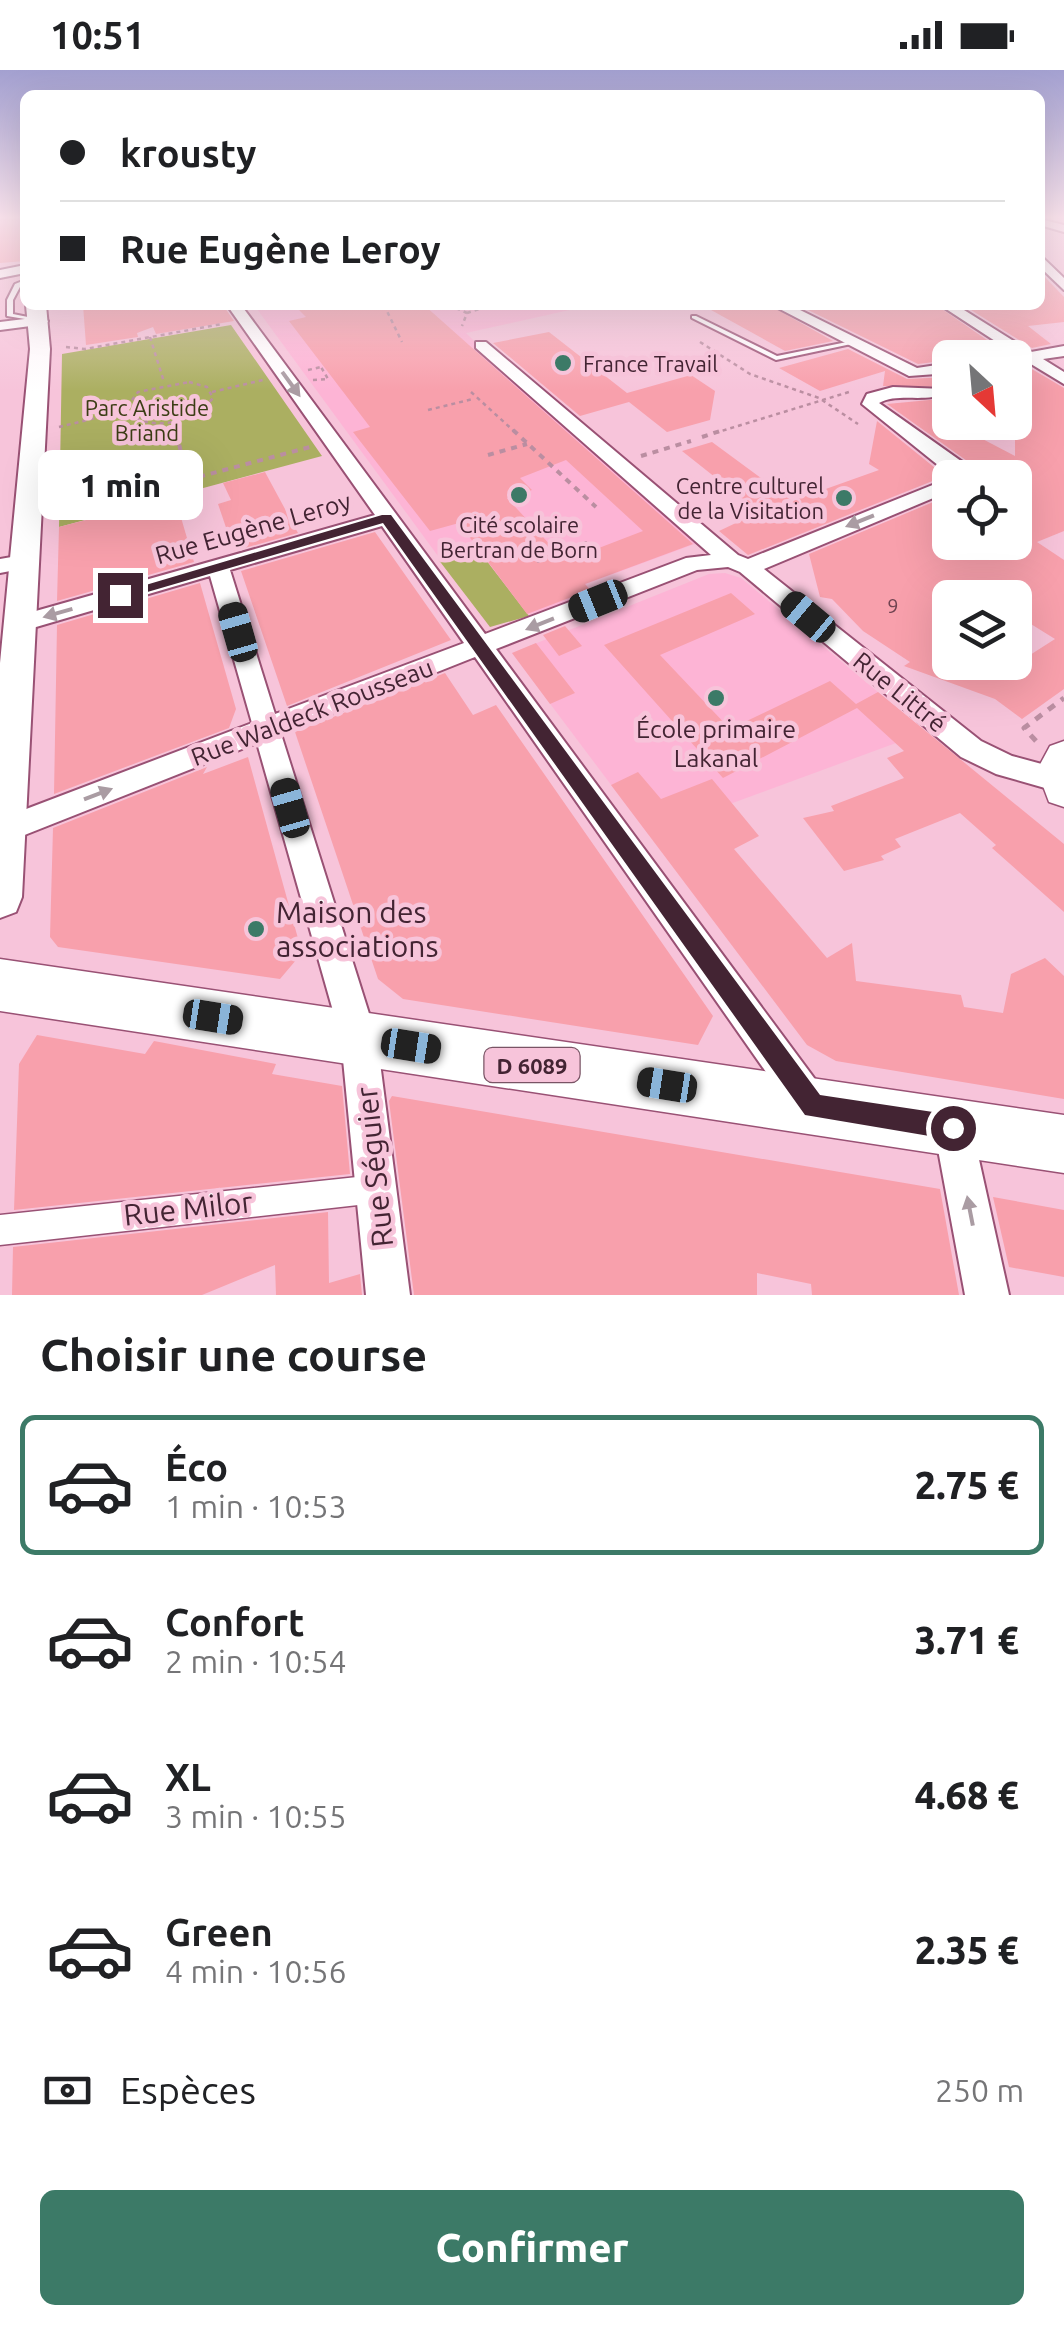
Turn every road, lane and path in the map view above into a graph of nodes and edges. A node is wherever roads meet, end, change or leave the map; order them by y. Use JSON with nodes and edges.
{"nodes":[{"id":1,"x":20,"y":283,"type":"edge"},
{"id":2,"x":389,"y":310,"type":"edge"},
{"id":3,"x":460,"y":310,"type":"edge"},
{"id":4,"x":476,"y":310,"type":"edge"},
{"id":5,"x":788,"y":310,"type":"edge"},
{"id":6,"x":954,"y":310,"type":"edge"},
{"id":7,"x":240,"y":312,"type":"edge"},
{"id":8,"x":467,"y":313,"type":"junction"},
{"id":9,"x":694,"y":317,"type":"dead end"},
{"id":10,"x":42,"y":320,"type":"edge"},
{"id":11,"x":0,"y":326,"type":"edge"},
{"id":12,"x":462,"y":326,"type":"dead end"},
{"id":13,"x":150,"y":337,"type":"junction"},
{"id":14,"x":694,"y":338,"type":"dead end"},
{"id":15,"x":999,"y":340,"type":"edge"},
{"id":16,"x":402,"y":342,"type":"dead end"},
{"id":17,"x":852,"y":343,"type":"junction"},
{"id":18,"x":482,"y":345,"type":"dead end"},
{"id":19,"x":1064,"y":352,"type":"edge"},
{"id":20,"x":1032,"y":356,"type":"edge"},
{"id":21,"x":1032,"y":364,"type":"edge"},
{"id":22,"x":311,"y":369,"type":"dead end"},
{"id":23,"x":932,"y":371,"type":"edge"},
{"id":24,"x":915,"y":373,"type":"junction"},
{"id":25,"x":284,"y":375,"type":"junction"},
{"id":26,"x":1064,"y":379,"type":"edge"},
{"id":27,"x":310,"y":380,"type":"dead end"},
{"id":28,"x":164,"y":383,"type":"junction"},
{"id":29,"x":932,"y":386,"type":"edge"},
{"id":30,"x":212,"y":392,"type":"junction"},
{"id":31,"x":932,"y":394,"type":"edge"},
{"id":32,"x":428,"y":410,"type":"dead end"},
{"id":33,"x":124,"y":412,"type":"junction"},
{"id":34,"x":174,"y":421,"type":"junction"},
{"id":35,"x":35,"y":432,"type":"junction"},
{"id":36,"x":702,"y":437,"type":"dead end"},
{"id":37,"x":690,"y":440,"type":"dead end"},
{"id":38,"x":332,"y":442,"type":"junction"},
{"id":39,"x":527,"y":444,"type":"junction"},
{"id":40,"x":488,"y":455,"type":"dead end"},
{"id":41,"x":947,"y":460,"type":"edge"},
{"id":42,"x":618,"y":463,"type":"junction"},
{"id":43,"x":186,"y":480,"type":"junction"},
{"id":44,"x":932,"y":491,"type":"edge"},
{"id":45,"x":195,"y":502,"type":"dead end"},
{"id":46,"x":596,"y":507,"type":"dead end"},
{"id":47,"x":27,"y":518,"type":"junction"},
{"id":48,"x":386,"y":518,"type":"junction"},
{"id":49,"x":587,"y":543,"type":"dead end"},
{"id":50,"x":538,"y":561,"type":"dead end"},
{"id":51,"x":12,"y":563,"type":"edge"},
{"id":52,"x":739,"y":564,"type":"junction"},
{"id":53,"x":218,"y":566,"type":"junction"},
{"id":54,"x":19,"y":624,"type":"junction"},
{"id":55,"x":480,"y":648,"type":"junction"},
{"id":56,"x":1064,"y":698,"type":"edge"},
{"id":57,"x":267,"y":730,"type":"junction"},
{"id":58,"x":1057,"y":769,"type":"edge"},
{"id":59,"x":7,"y":829,"type":"junction"},
{"id":60,"x":0,"y":897,"type":"edge"},
{"id":61,"x":0,"y":985,"type":"edge"},
{"id":62,"x":359,"y":1039,"type":"junction"},
{"id":63,"x":813,"y":1107,"type":"junction"},
{"id":64,"x":953,"y":1128,"type":"junction"},
{"id":65,"x":1064,"y":1144,"type":"edge"},
{"id":66,"x":376,"y":1189,"type":"junction"},
{"id":67,"x":0,"y":1230,"type":"edge"},
{"id":68,"x":388,"y":1295,"type":"edge"},
{"id":69,"x":987,"y":1295,"type":"edge"}],
"edges":[{"from":1,"to":10,"type":"lane"},
{"from":2,"to":16,"type":"path"},
{"from":3,"to":8,"type":"path"},
{"from":4,"to":8,"type":"path"},
{"from":5,"to":17,"type":"street"},
{"from":6,"to":15,"type":"street"},
{"from":7,"to":13,"type":"path"},
{"from":7,"to":25,"type":"street"},
{"from":8,"to":12,"type":"path"},
{"from":9,"to":17,"type":"lane"},
{"from":10,"to":11,"type":"street"},
{"from":10,"to":13,"type":"path"},
{"from":10,"to":35,"type":"main road"},
{"from":13,"to":28,"type":"path"},
{"from":14,"to":36,"type":"path"},
{"from":17,"to":24,"type":"street"},
{"from":18,"to":42,"type":"street","name":"Rue Littré"},
{"from":19,"to":20,"type":"street"},
{"from":21,"to":26,"type":"street"},
{"from":22,"to":27,"type":"path"},
{"from":23,"to":24,"type":"street"},
{"from":24,"to":29,"type":"street"},
{"from":25,"to":30,"type":"path"},
{"from":25,"to":38,"type":"street","one_way":true},
{"from":28,"to":30,"type":"path"},
{"from":28,"to":33,"type":"path"},
{"from":30,"to":34,"type":"path"},
{"from":31,"to":41,"type":"street"},
{"from":32,"to":39,"type":"path"},
{"from":33,"to":34,"type":"path"},
{"from":33,"to":35,"type":"path"},
{"from":34,"to":43,"type":"path"},
{"from":35,"to":47,"type":"main road"},
{"from":37,"to":42,"type":"path"},
{"from":38,"to":43,"type":"path"},
{"from":38,"to":48,"type":"street"},
{"from":39,"to":40,"type":"path"},
{"from":39,"to":46,"type":"path"},
{"from":42,"to":52,"type":"street","name":"Rue Littré"},
{"from":43,"to":45,"type":"path"},
{"from":43,"to":47,"type":"path"},
{"from":44,"to":52,"type":"street","name":"Rue Waldeck Rousseau","one_way":true},
{"from":47,"to":51,"type":"main road"},
{"from":48,"to":53,"type":"street","name":"Rue Eugène Leroy"},
{"from":48,"to":55,"type":"street"},
{"from":49,"to":50,"type":"path"},
{"from":51,"to":54,"type":"main road"},
{"from":52,"to":55,"type":"street","name":"Rue Waldeck Rousseau","one_way":true},
{"from":52,"to":58,"type":"street","name":"Rue Littré"},
{"from":53,"to":54,"type":"street","name":"Rue Eugène Leroy","one_way":true},
{"from":53,"to":57,"type":"street","name":"Rue Séguier"},
{"from":54,"to":59,"type":"main road"},
{"from":55,"to":57,"type":"street","name":"Rue Waldeck Rousseau"},
{"from":55,"to":63,"type":"street"},
{"from":56,"to":58,"type":"path"},
{"from":59,"to":57,"type":"street","name":"Rue Waldeck Rousseau","one_way":true},
{"from":57,"to":62,"type":"street","name":"Rue Séguier"},
{"from":59,"to":60,"type":"main road"},
{"from":61,"to":62,"type":"main road","number":"D 6089"},
{"from":62,"to":63,"type":"main road","number":"D 6089"},
{"from":62,"to":66,"type":"street","name":"Rue Séguier"},
{"from":63,"to":64,"type":"main road","number":"D 6089"},
{"from":64,"to":65,"type":"main road","number":"D 6089"},
{"from":69,"to":64,"type":"street","one_way":true},
{"from":66,"to":67,"type":"street","name":"Rue Milor"},
{"from":66,"to":68,"type":"street","name":"Rue Séguier"}]}
